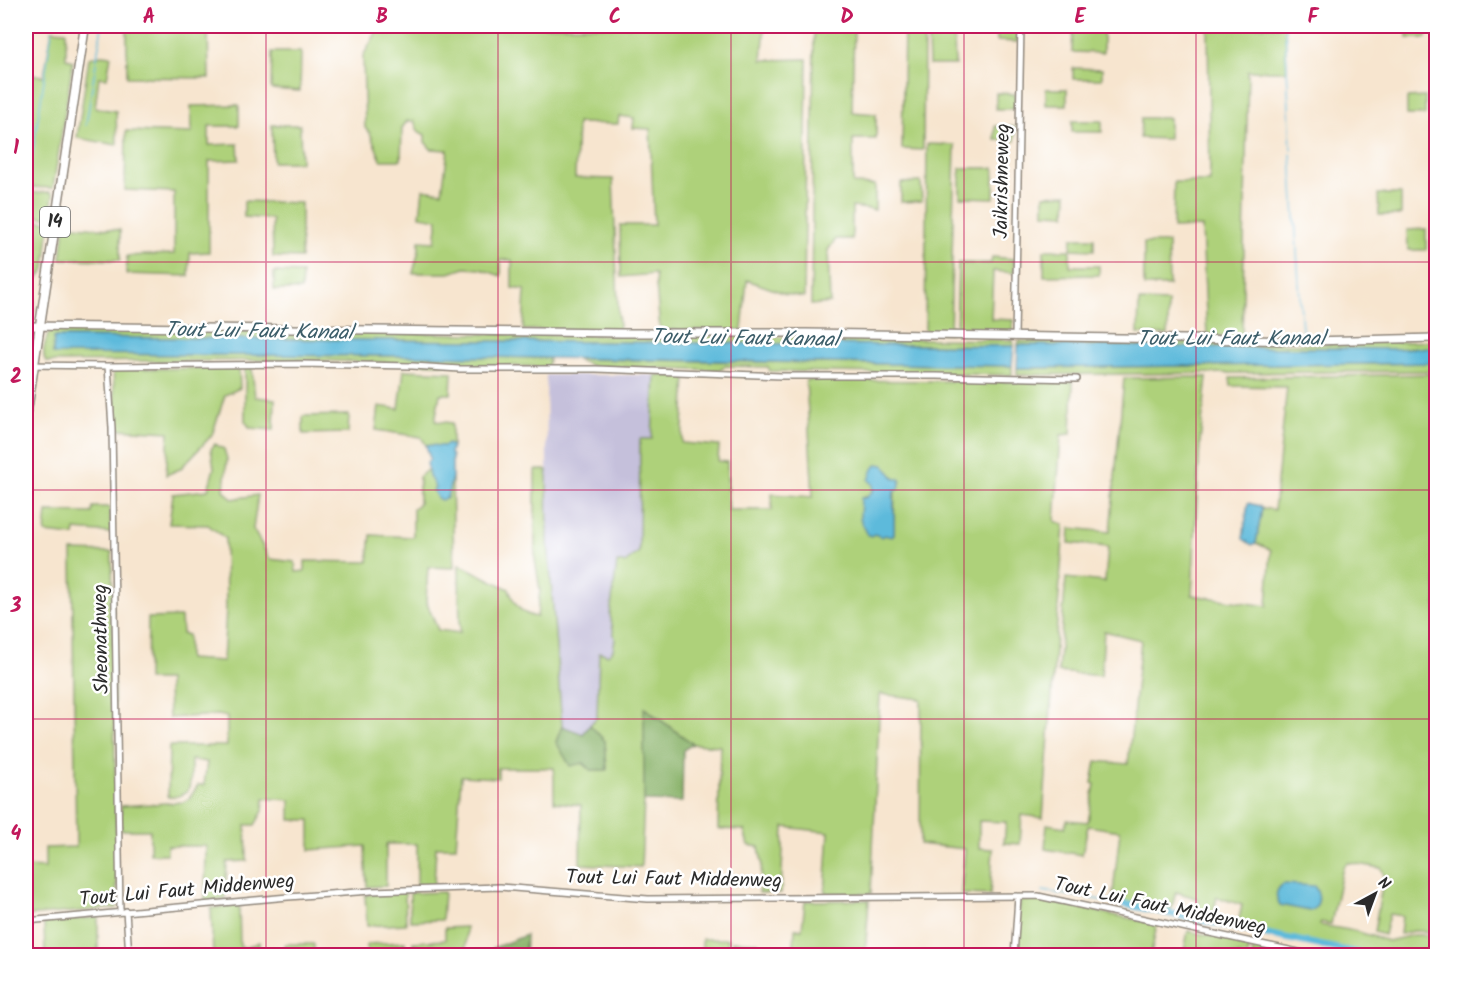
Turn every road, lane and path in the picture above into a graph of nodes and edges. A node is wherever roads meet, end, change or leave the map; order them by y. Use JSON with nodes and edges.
{"nodes":[{"id":1,"x":85,"y":26,"type":"edge"},
{"id":2,"x":1021,"y":26,"type":"edge"},
{"id":3,"x":26,"y":326,"type":"edge"},
{"id":4,"x":40,"y":326,"type":"junction"},
{"id":5,"x":1015,"y":337,"type":"junction"},
{"id":6,"x":1437,"y":338,"type":"edge"},
{"id":7,"x":30,"y":365,"type":"edge"},
{"id":8,"x":108,"y":366,"type":"junction"},
{"id":9,"x":1077,"y":378,"type":"dead end"},
{"id":10,"x":26,"y":418,"type":"edge"},
{"id":11,"x":1018,"y":897,"type":"junction"},
{"id":12,"x":123,"y":911,"type":"junction"},
{"id":13,"x":26,"y":921,"type":"edge"},
{"id":14,"x":129,"y":956,"type":"edge"},
{"id":15,"x":1014,"y":956,"type":"edge"},
{"id":16,"x":1317,"y":956,"type":"edge"}],
"edges":[{"from":1,"to":4,"type":"main road","number":"14"},
{"from":2,"to":5,"type":"street","name":"Jaikrishneweg"},
{"from":3,"to":4,"type":"street"},
{"from":4,"to":5,"type":"street"},
{"from":4,"to":7,"type":"main road","number":"14"},
{"from":5,"to":6,"type":"street"},
{"from":7,"to":8,"type":"street"},
{"from":7,"to":10,"type":"main road","number":"14"},
{"from":8,"to":9,"type":"street"},
{"from":8,"to":12,"type":"street","name":"Sheonathweg"},
{"from":11,"to":12,"type":"street","name":"Tout Lui Faut Middenweg"},
{"from":11,"to":15,"type":"street"},
{"from":11,"to":16,"type":"street","name":"Tout Lui Faut Middenweg"},
{"from":12,"to":13,"type":"street","name":"Tout Lui Faut Middenweg"},
{"from":12,"to":14,"type":"street","name":"Sheonathweg"}]}
